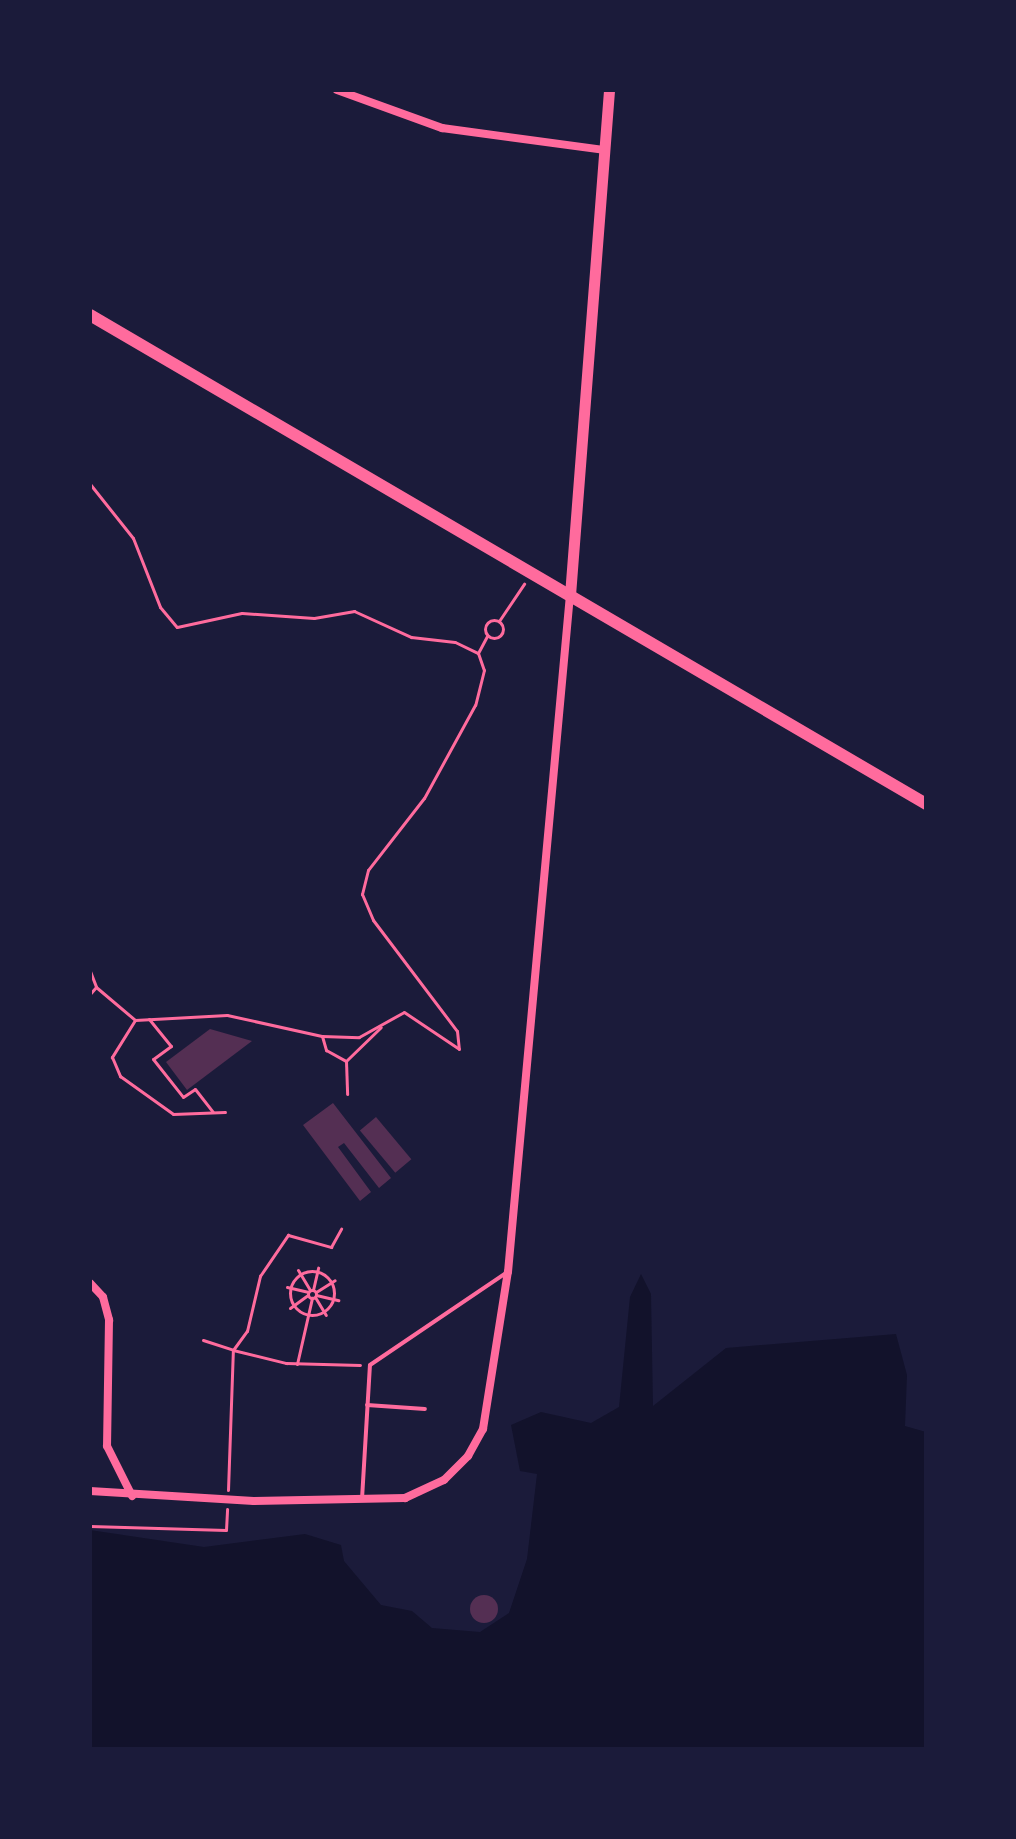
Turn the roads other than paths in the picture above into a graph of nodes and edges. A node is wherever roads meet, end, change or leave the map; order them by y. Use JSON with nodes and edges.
{"nodes":[{"id":1,"x":337,"y":90,"type":"edge"},
{"id":2,"x":609,"y":90,"type":"edge"},
{"id":3,"x":604,"y":150,"type":"junction"},
{"id":4,"x":90,"y":315,"type":"edge"},
{"id":5,"x":570,"y":595,"type":"junction"},
{"id":6,"x":926,"y":804,"type":"edge"},
{"id":7,"x":508,"y":1272,"type":"junction"},
{"id":8,"x":90,"y":1283,"type":"edge"},
{"id":9,"x":367,"y":1405,"type":"junction"},
{"id":10,"x":425,"y":1409,"type":"dead end"},
{"id":11,"x":90,"y":1491,"type":"edge"},
{"id":12,"x":132,"y":1496,"type":"junction"},
{"id":13,"x":362,"y":1499,"type":"junction"}],
"edges":[{"from":1,"to":3,"type":"street"},
{"from":2,"to":3,"type":"street"},
{"from":3,"to":5,"type":"street"},
{"from":4,"to":5,"type":"main road"},
{"from":5,"to":6,"type":"main road"},
{"from":5,"to":7,"type":"street"},
{"from":7,"to":9,"type":"lane"},
{"from":7,"to":13,"type":"street"},
{"from":8,"to":12,"type":"street"},
{"from":9,"to":10,"type":"lane"},
{"from":9,"to":13,"type":"lane"},
{"from":11,"to":12,"type":"street"},
{"from":12,"to":13,"type":"street"}]}
